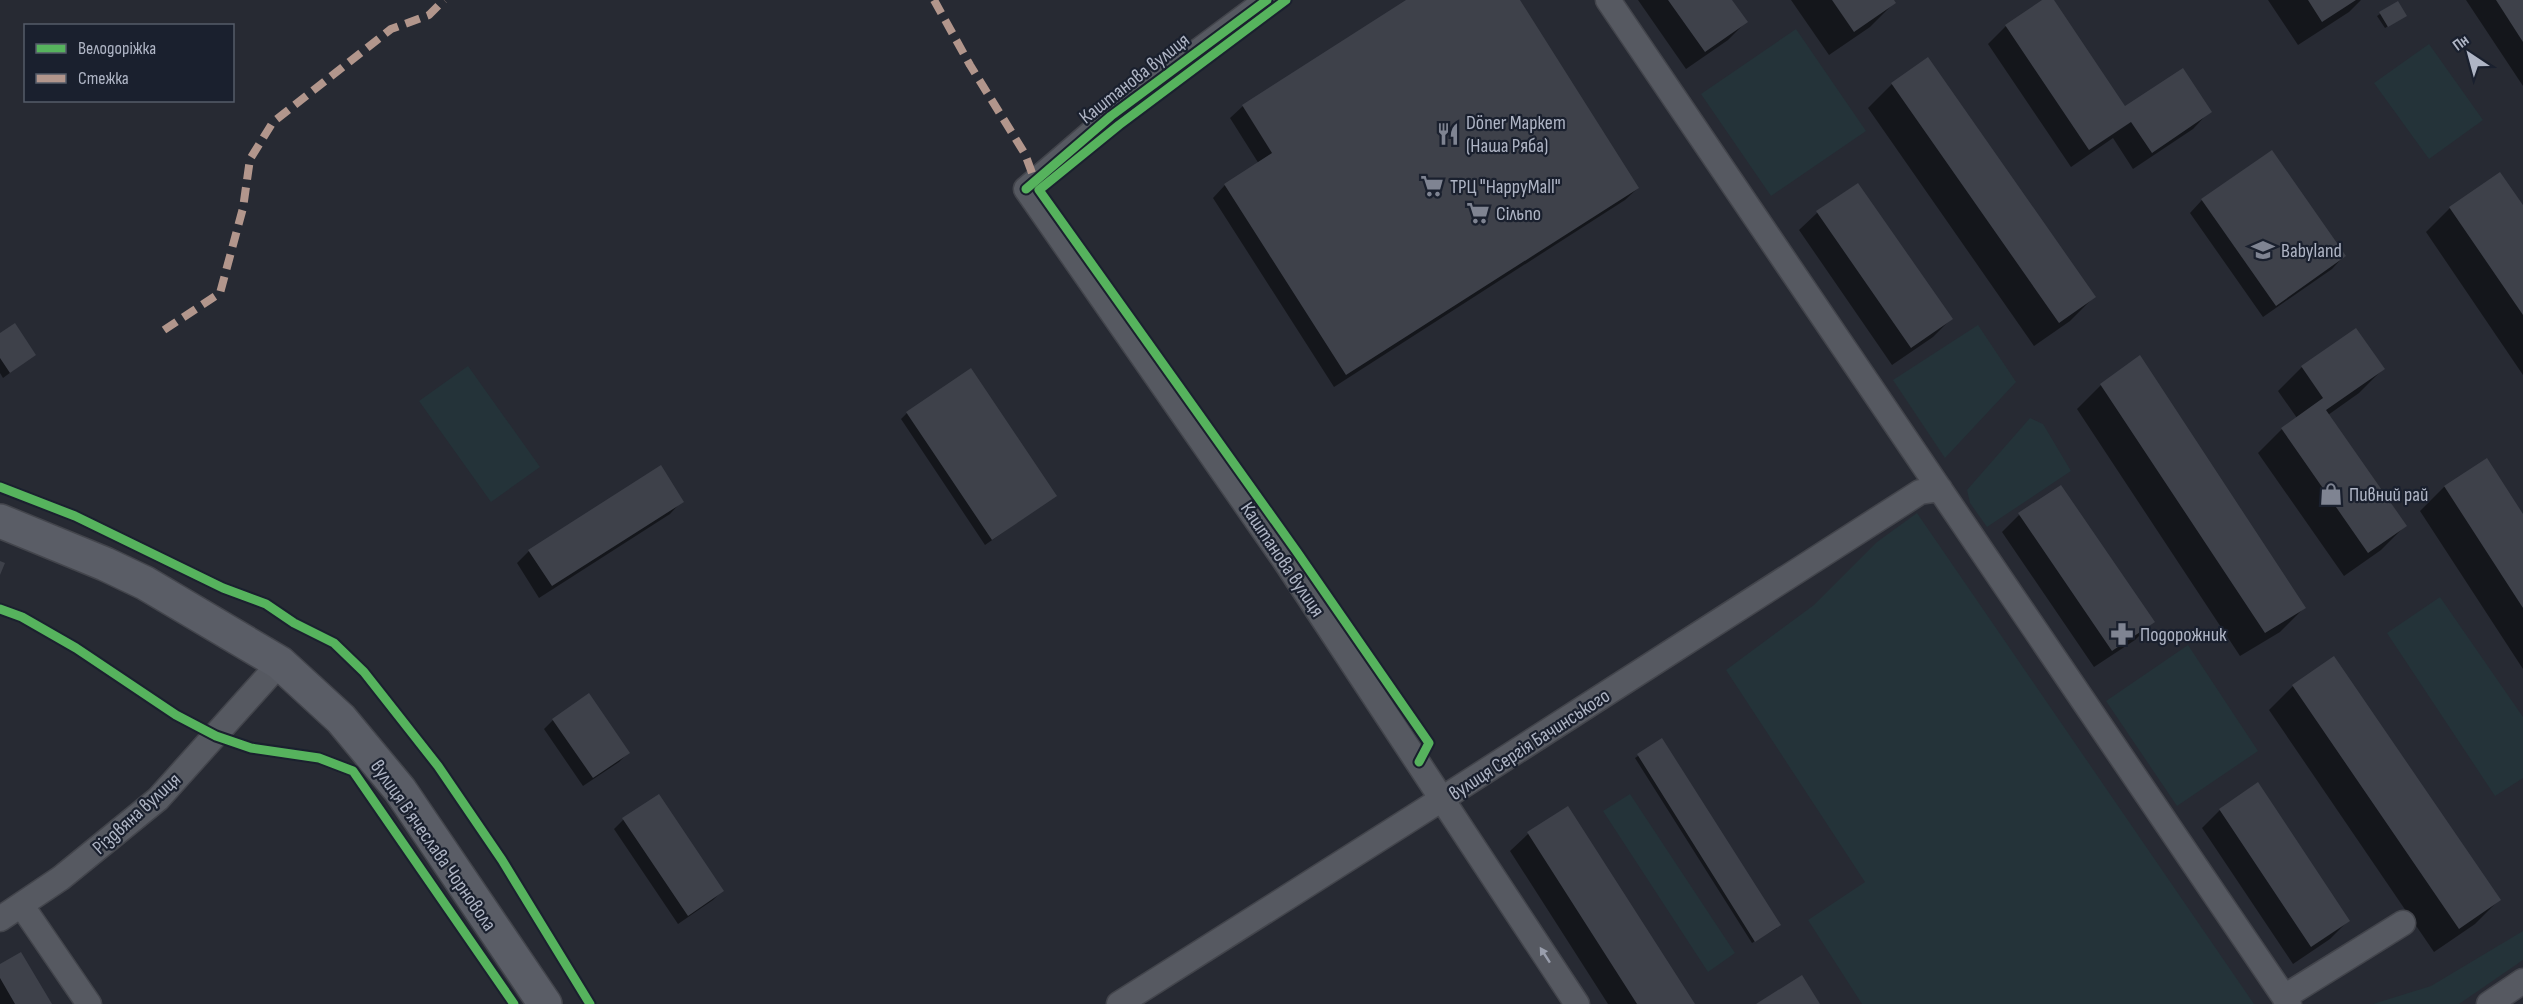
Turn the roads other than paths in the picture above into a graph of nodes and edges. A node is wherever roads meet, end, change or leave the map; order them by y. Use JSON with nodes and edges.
{"nodes":[{"id":1,"x":1267,"y":0,"type":"edge"},
{"id":2,"x":1608,"y":0,"type":"edge"},
{"id":3,"x":1940,"y":489,"type":"junction"},
{"id":4,"x":0,"y":521,"type":"edge"},
{"id":5,"x":280,"y":663,"type":"junction"},
{"id":6,"x":1442,"y":800,"type":"junction"},
{"id":7,"x":22,"y":906,"type":"junction"},
{"id":8,"x":0,"y":919,"type":"edge"},
{"id":9,"x":2403,"y":923,"type":"dead end"},
{"id":10,"x":2523,"y":981,"type":"edge"},
{"id":11,"x":2287,"y":1000,"type":"edge"},
{"id":12,"x":89,"y":1004,"type":"edge"},
{"id":13,"x":545,"y":1004,"type":"edge"},
{"id":14,"x":1119,"y":1004,"type":"edge"},
{"id":15,"x":1577,"y":1004,"type":"edge"},
{"id":16,"x":2489,"y":1004,"type":"edge"}],
"edges":[{"from":1,"to":6,"type":"street","name":"Каштанова вулиця"},
{"from":2,"to":3,"type":"street"},
{"from":3,"to":6,"type":"street","name":"вулиця Сергія Бачинського"},
{"from":3,"to":11,"type":"street"},
{"from":4,"to":5,"type":"main road","name":"вулиця Вʼячеслава Чорновола"},
{"from":5,"to":7,"type":"street","name":"Різдвяна вулиця"},
{"from":5,"to":13,"type":"main road","name":"вулиця Вʼячеслава Чорновола"},
{"from":6,"to":14,"type":"street","name":"вулиця Сергія Бачинського"},
{"from":15,"to":6,"type":"street","one_way":true},
{"from":7,"to":8,"type":"street","name":"Різдвяна вулиця"},
{"from":7,"to":12,"type":"street"},
{"from":9,"to":11,"type":"street"},
{"from":10,"to":16,"type":"street"}]}
